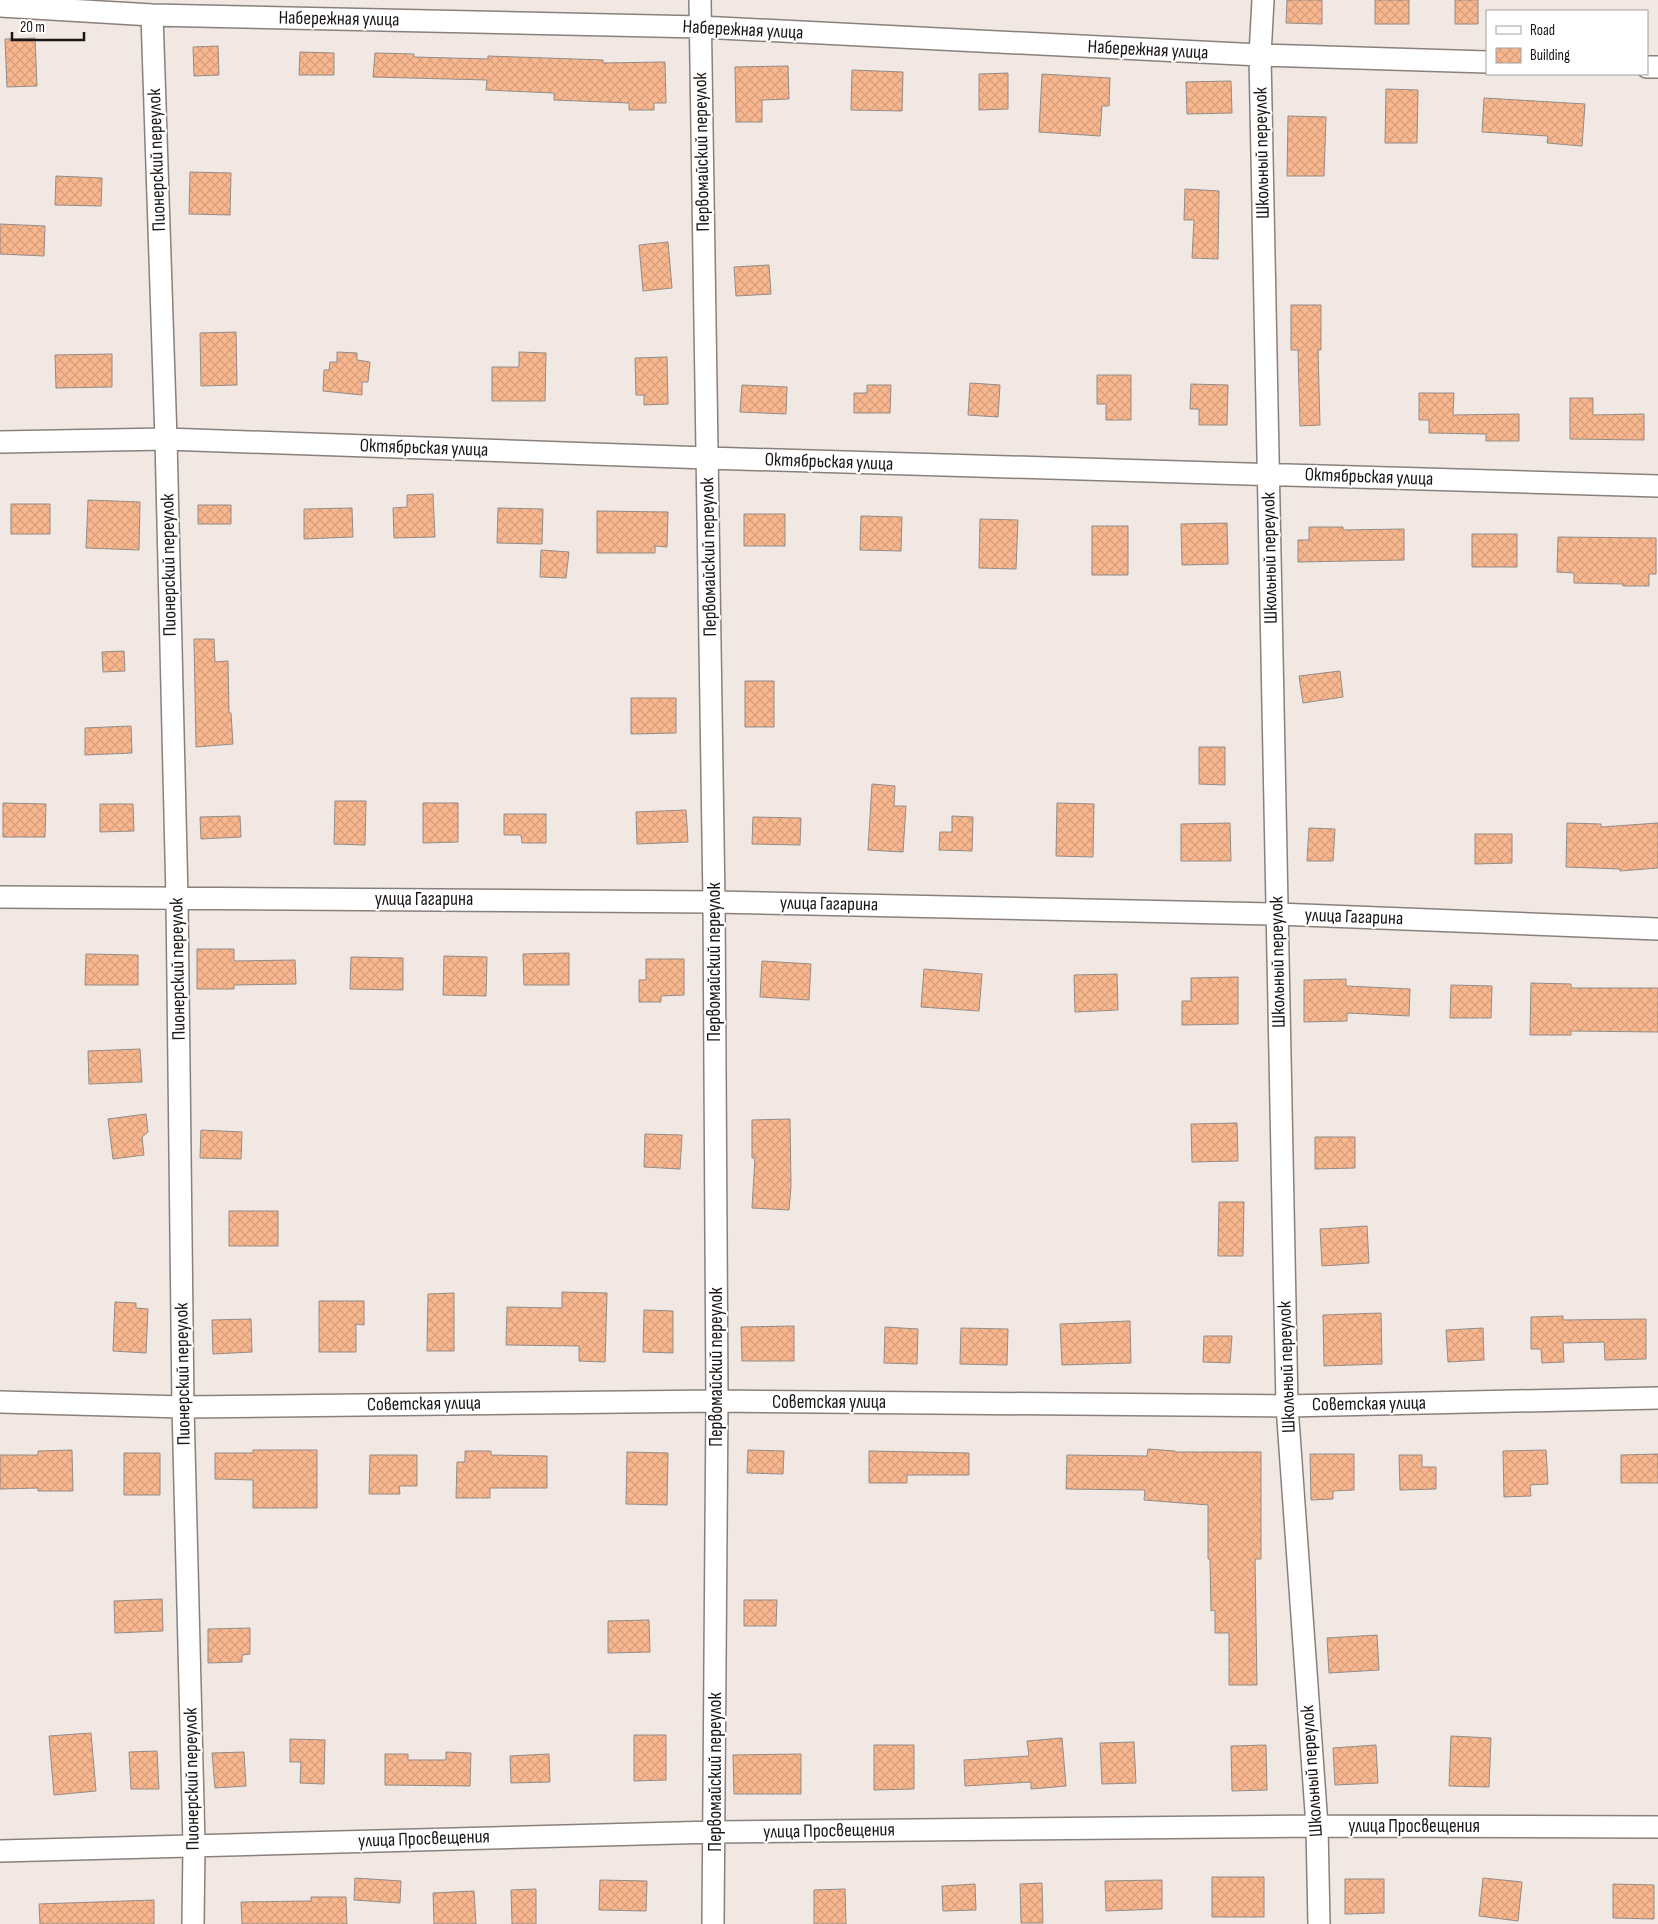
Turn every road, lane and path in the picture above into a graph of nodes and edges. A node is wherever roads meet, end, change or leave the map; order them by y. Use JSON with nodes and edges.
{"nodes":[{"id":1,"x":700,"y":0,"type":"edge"},
{"id":2,"x":1263,"y":0,"type":"edge"},
{"id":3,"x":0,"y":6,"type":"edge"},
{"id":4,"x":152,"y":15,"type":"junction"},
{"id":5,"x":700,"y":27,"type":"junction"},
{"id":6,"x":1260,"y":56,"type":"junction"},
{"id":7,"x":1486,"y":62,"type":"edge"},
{"id":8,"x":166,"y":439,"type":"junction"},
{"id":9,"x":0,"y":442,"type":"edge"},
{"id":10,"x":707,"y":458,"type":"junction"},
{"id":11,"x":1268,"y":474,"type":"junction"},
{"id":12,"x":1658,"y":486,"type":"edge"},
{"id":13,"x":0,"y":897,"type":"edge"},
{"id":14,"x":177,"y":898,"type":"junction"},
{"id":15,"x":714,"y":902,"type":"junction"},
{"id":16,"x":1277,"y":914,"type":"junction"},
{"id":17,"x":1658,"y":929,"type":"edge"},
{"id":18,"x":1658,"y":1398,"type":"edge"},
{"id":19,"x":717,"y":1401,"type":"junction"},
{"id":20,"x":0,"y":1402,"type":"edge"},
{"id":21,"x":1287,"y":1406,"type":"junction"},
{"id":22,"x":183,"y":1407,"type":"junction"},
{"id":23,"x":1317,"y":1826,"type":"junction"},
{"id":24,"x":1658,"y":1827,"type":"edge"},
{"id":25,"x":714,"y":1832,"type":"junction"},
{"id":26,"x":194,"y":1845,"type":"junction"},
{"id":27,"x":0,"y":1851,"type":"edge"},
{"id":28,"x":193,"y":1924,"type":"edge"},
{"id":29,"x":713,"y":1924,"type":"edge"},
{"id":30,"x":1319,"y":1924,"type":"edge"}],
"edges":[{"from":1,"to":5,"type":"street","name":"Первомайский переулок"},
{"from":2,"to":6,"type":"street","name":"Школьный переулок"},
{"from":3,"to":4,"type":"street","name":"Набережная улица"},
{"from":4,"to":5,"type":"street","name":"Набережная улица"},
{"from":4,"to":8,"type":"street","name":"Пионерский переулок"},
{"from":5,"to":6,"type":"street","name":"Набережная улица"},
{"from":5,"to":10,"type":"street","name":"Первомайский переулок"},
{"from":6,"to":7,"type":"street","name":"Набережная улица"},
{"from":6,"to":11,"type":"street","name":"Школьный переулок"},
{"from":8,"to":9,"type":"street","name":"Октябрьская улица"},
{"from":8,"to":10,"type":"street","name":"Октябрьская улица"},
{"from":8,"to":14,"type":"street","name":"Пионерский переулок"},
{"from":10,"to":11,"type":"street","name":"Октябрьская улица"},
{"from":10,"to":15,"type":"street","name":"Первомайский переулок"},
{"from":11,"to":12,"type":"street","name":"Октябрьская улица"},
{"from":11,"to":16,"type":"street","name":"Школьный переулок"},
{"from":13,"to":14,"type":"street","name":"улица Гагарина"},
{"from":14,"to":15,"type":"street","name":"улица Гагарина"},
{"from":14,"to":22,"type":"street","name":"Пионерский переулок"},
{"from":15,"to":16,"type":"street","name":"улица Гагарина"},
{"from":15,"to":19,"type":"street","name":"Первомайский переулок"},
{"from":16,"to":17,"type":"street","name":"улица Гагарина"},
{"from":16,"to":21,"type":"street","name":"Школьный переулок"},
{"from":18,"to":21,"type":"street","name":"Советская улица"},
{"from":19,"to":21,"type":"street","name":"Советская улица"},
{"from":19,"to":22,"type":"street","name":"Советская улица"},
{"from":19,"to":25,"type":"street","name":"Первомайский переулок"},
{"from":20,"to":22,"type":"street","name":"Советская улица"},
{"from":21,"to":23,"type":"street","name":"Школьный переулок"},
{"from":22,"to":26,"type":"street","name":"Пионерский переулок"},
{"from":23,"to":24,"type":"street","name":"улица Просвещения"},
{"from":23,"to":25,"type":"street","name":"улица Просвещения"},
{"from":23,"to":30,"type":"street","name":"Школьный переулок"},
{"from":25,"to":26,"type":"street","name":"улица Просвещения"},
{"from":25,"to":29,"type":"street","name":"Первомайский переулок"},
{"from":26,"to":27,"type":"street","name":"улица Просвещения"},
{"from":26,"to":28,"type":"street","name":"Пионерский переулок"}]}
